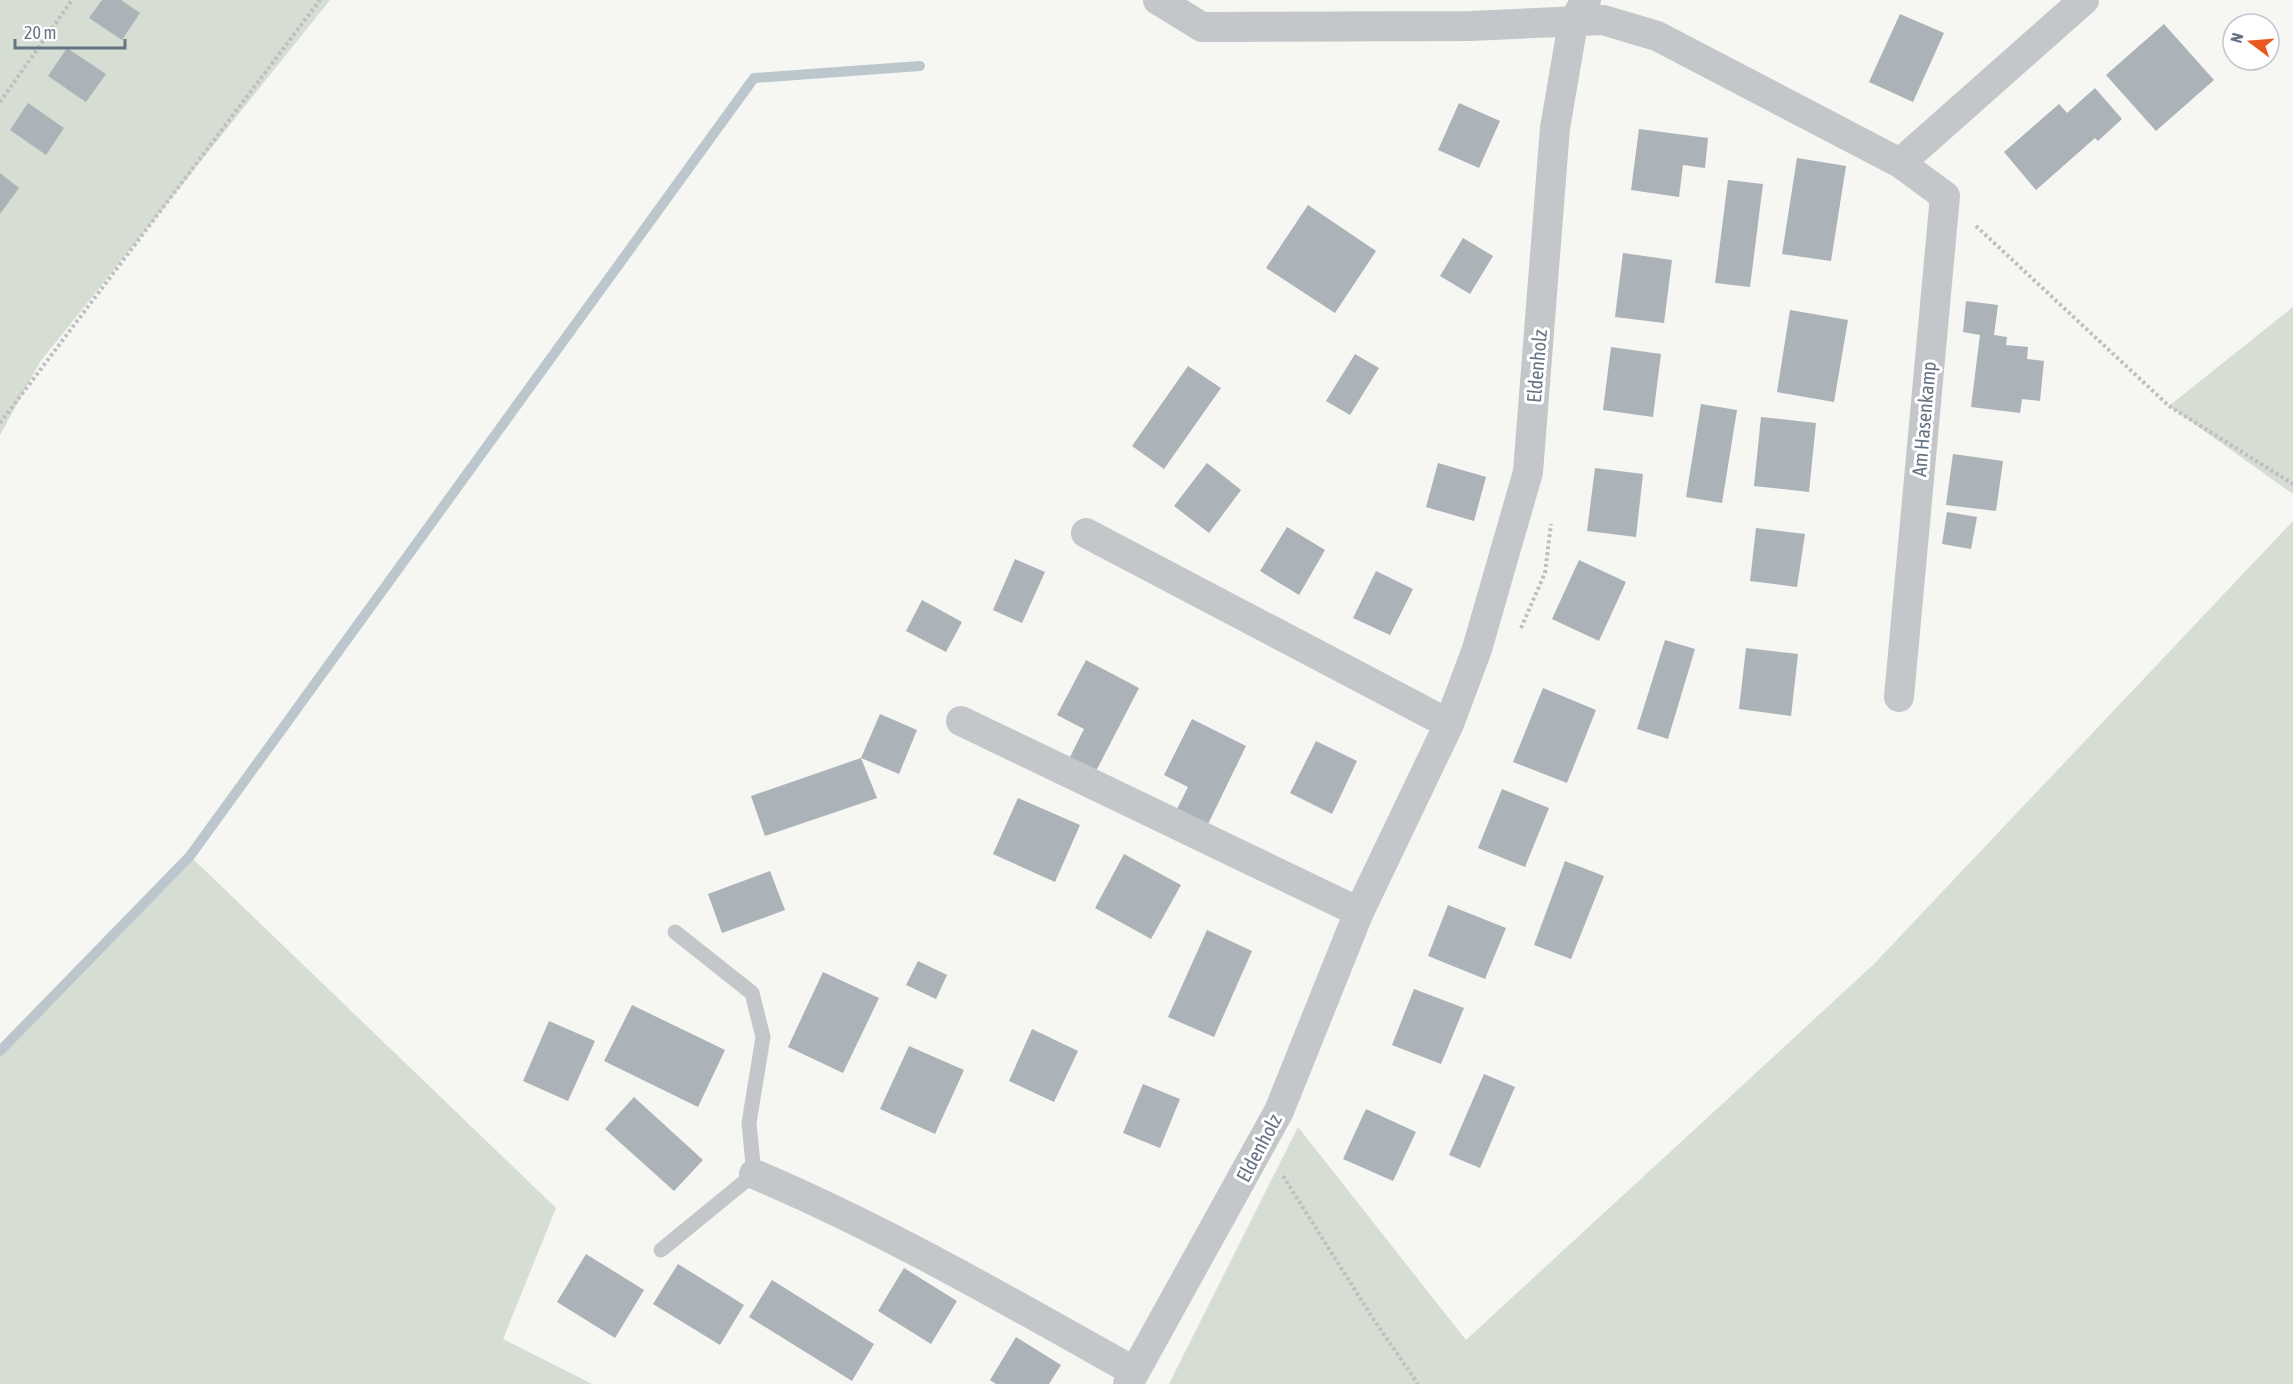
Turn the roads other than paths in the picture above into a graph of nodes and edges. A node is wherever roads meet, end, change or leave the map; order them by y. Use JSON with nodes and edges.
{"nodes":[{"id":1,"x":1158,"y":0,"type":"edge"},
{"id":2,"x":2084,"y":0,"type":"edge"},
{"id":3,"x":1579,"y":12,"type":"edge"},
{"id":4,"x":1900,"y":163,"type":"junction"},
{"id":5,"x":1086,"y":533,"type":"dead end"},
{"id":6,"x":1899,"y":697,"type":"dead end"},
{"id":7,"x":961,"y":721,"type":"dead end"},
{"id":8,"x":1449,"y":724,"type":"junction"},
{"id":9,"x":1359,"y":912,"type":"junction"},
{"id":10,"x":675,"y":932,"type":"dead end"},
{"id":11,"x":754,"y":1174,"type":"junction"},
{"id":12,"x":661,"y":1250,"type":"dead end"},
{"id":13,"x":1132,"y":1378,"type":"edge"}],
"edges":[{"from":1,"to":3,"type":"street"},
{"from":2,"to":4,"type":"street"},
{"from":3,"to":4,"type":"street"},
{"from":3,"to":8,"type":"street","name":"Eldenholz"},
{"from":4,"to":6,"type":"street","name":"Am Hasenkamp"},
{"from":5,"to":8,"type":"street"},
{"from":7,"to":9,"type":"street"},
{"from":8,"to":9,"type":"street","name":"Eldenholz"},
{"from":9,"to":13,"type":"street","name":"Eldenholz"},
{"from":10,"to":11,"type":"lane"},
{"from":11,"to":12,"type":"lane"},
{"from":11,"to":13,"type":"street","name":"Eldenholz"}]}
